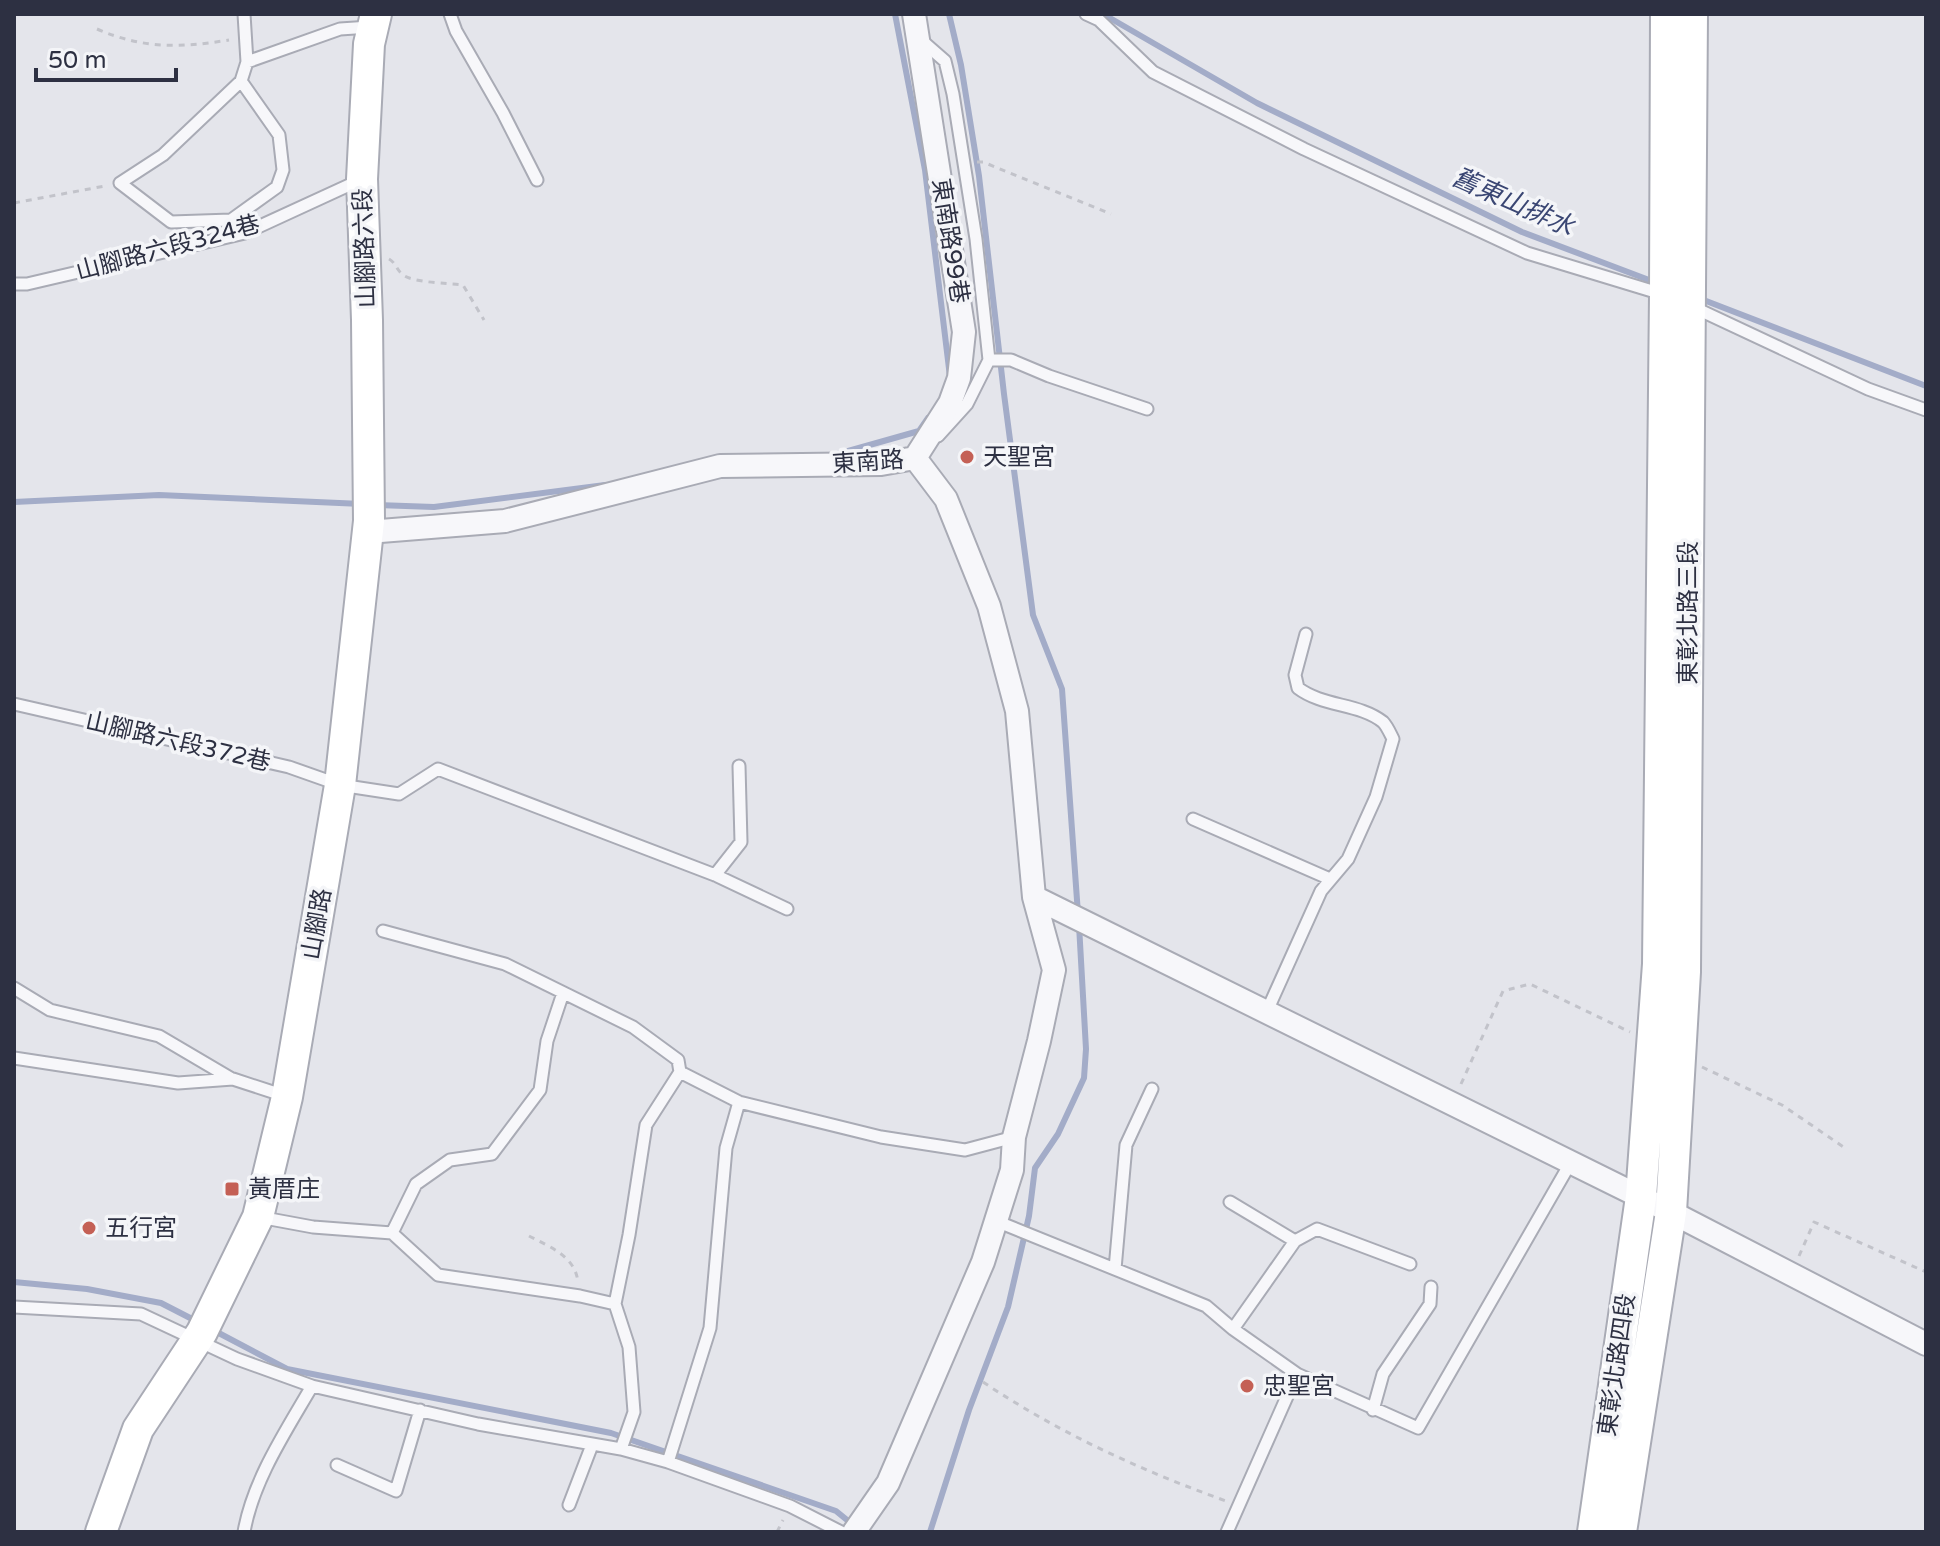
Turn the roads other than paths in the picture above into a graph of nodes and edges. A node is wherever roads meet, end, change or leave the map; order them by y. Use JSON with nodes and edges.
{"nodes":[{"id":1,"x":244,"y":14,"type":"edge"},
{"id":2,"x":450,"y":14,"type":"edge"},
{"id":3,"x":914,"y":14,"type":"edge"},
{"id":4,"x":1086,"y":14,"type":"edge"},
{"id":5,"x":1666,"y":14,"type":"edge"},
{"id":6,"x":1692,"y":14,"type":"edge"},
{"id":7,"x":373,"y":21,"type":"edge"},
{"id":8,"x":918,"y":37,"type":"junction"},
{"id":9,"x":247,"y":62,"type":"junction"},
{"id":10,"x":241,"y":81,"type":"junction"},
{"id":11,"x":362,"y":179,"type":"junction"},
{"id":12,"x":537,"y":180,"type":"dead end"},
{"id":13,"x":14,"y":284,"type":"edge"},
{"id":14,"x":1678,"y":300,"type":"junction"},
{"id":15,"x":989,"y":360,"type":"junction"},
{"id":16,"x":1147,"y":409,"type":"dead end"},
{"id":17,"x":1926,"y":410,"type":"edge"},
{"id":18,"x":915,"y":458,"type":"junction"},
{"id":19,"x":368,"y":527,"type":"junction"},
{"id":20,"x":1306,"y":634,"type":"dead end"},
{"id":21,"x":14,"y":704,"type":"edge"},
{"id":22,"x":739,"y":766,"type":"dead end"},
{"id":23,"x":340,"y":785,"type":"junction"},
{"id":24,"x":1193,"y":819,"type":"dead end"},
{"id":25,"x":715,"y":875,"type":"junction"},
{"id":26,"x":1330,"y":879,"type":"junction"},
{"id":27,"x":1034,"y":897,"type":"junction"},
{"id":28,"x":787,"y":909,"type":"dead end"},
{"id":29,"x":383,"y":931,"type":"dead end"},
{"id":30,"x":14,"y":988,"type":"edge"},
{"id":31,"x":563,"y":993,"type":"junction"},
{"id":32,"x":1267,"y":1011,"type":"junction"},
{"id":33,"x":14,"y":1058,"type":"edge"},
{"id":34,"x":680,"y":1072,"type":"junction"},
{"id":35,"x":233,"y":1079,"type":"junction"},
{"id":36,"x":1152,"y":1089,"type":"dead end"},
{"id":37,"x":287,"y":1097,"type":"junction"},
{"id":38,"x":739,"y":1102,"type":"junction"},
{"id":39,"x":1014,"y":1137,"type":"junction"},
{"id":40,"x":1571,"y":1162,"type":"junction"},
{"id":41,"x":1641,"y":1197,"type":"junction"},
{"id":42,"x":1230,"y":1202,"type":"dead end"},
{"id":43,"x":1671,"y":1212,"type":"junction"},
{"id":44,"x":258,"y":1217,"type":"junction"},
{"id":45,"x":996,"y":1221,"type":"junction"},
{"id":46,"x":392,"y":1233,"type":"junction"},
{"id":47,"x":1295,"y":1241,"type":"junction"},
{"id":48,"x":1410,"y":1264,"type":"dead end"},
{"id":49,"x":1115,"y":1269,"type":"junction"},
{"id":50,"x":1431,"y":1287,"type":"dead end"},
{"id":51,"x":615,"y":1304,"type":"junction"},
{"id":52,"x":14,"y":1307,"type":"edge"},
{"id":53,"x":203,"y":1328,"type":"junction"},
{"id":54,"x":1233,"y":1329,"type":"junction"},
{"id":55,"x":1926,"y":1344,"type":"edge"},
{"id":56,"x":1297,"y":1374,"type":"junction"},
{"id":57,"x":312,"y":1386,"type":"junction"},
{"id":58,"x":420,"y":1410,"type":"junction"},
{"id":59,"x":1373,"y":1410,"type":"junction"},
{"id":60,"x":592,"y":1445,"type":"junction"},
{"id":61,"x":621,"y":1449,"type":"junction"},
{"id":62,"x":668,"y":1462,"type":"junction"},
{"id":63,"x":337,"y":1465,"type":"dead end"},
{"id":64,"x":569,"y":1505,"type":"dead end"},
{"id":65,"x":851,"y":1529,"type":"edge"},
{"id":66,"x":101,"y":1532,"type":"edge"},
{"id":67,"x":244,"y":1532,"type":"edge"},
{"id":68,"x":1227,"y":1532,"type":"edge"},
{"id":69,"x":1593,"y":1532,"type":"edge"},
{"id":70,"x":1621,"y":1532,"type":"edge"}],
"edges":[{"from":1,"to":9,"type":"lane"},
{"from":2,"to":12,"type":"lane"},
{"from":3,"to":8,"type":"street","name":"東南路99巷"},
{"from":4,"to":14,"type":"lane"},
{"from":5,"to":14,"type":"street","name":"東彰北路三段"},
{"from":6,"to":14,"type":"street","name":"東彰北路三段"},
{"from":7,"to":9,"type":"lane"},
{"from":7,"to":11,"type":"street","name":"山腳路六段"},
{"from":8,"to":15,"type":"lane"},
{"from":8,"to":18,"type":"street","name":"東南路99巷"},
{"from":9,"to":10,"type":"lane"},
{"from":10,"to":10,"type":"lane"},
{"from":11,"to":13,"type":"lane","name":"山腳路六段324巷"},
{"from":11,"to":19,"type":"street","name":"山腳路六段"},
{"from":14,"to":17,"type":"lane"},
{"from":14,"to":41,"type":"street","name":"東彰北路三段"},
{"from":14,"to":43,"type":"street","name":"東彰北路三段"},
{"from":15,"to":16,"type":"lane"},
{"from":15,"to":18,"type":"lane"},
{"from":18,"to":19,"type":"street","name":"東南路"},
{"from":18,"to":27,"type":"street","name":"東南路"},
{"from":19,"to":23,"type":"street","name":"山腳路"},
{"from":20,"to":26,"type":"lane"},
{"from":21,"to":23,"type":"lane","name":"山腳路六段372巷"},
{"from":22,"to":25,"type":"lane"},
{"from":23,"to":25,"type":"lane","name":"山腳路六段372巷"},
{"from":23,"to":37,"type":"street","name":"山腳路"},
{"from":24,"to":26,"type":"lane"},
{"from":25,"to":28,"type":"lane"},
{"from":26,"to":32,"type":"lane"},
{"from":27,"to":32,"type":"street"},
{"from":27,"to":39,"type":"street","name":"東南路"},
{"from":29,"to":31,"type":"lane"},
{"from":30,"to":35,"type":"lane"},
{"from":31,"to":34,"type":"lane"},
{"from":31,"to":46,"type":"lane"},
{"from":32,"to":40,"type":"street"},
{"from":33,"to":35,"type":"lane"},
{"from":34,"to":38,"type":"lane"},
{"from":34,"to":51,"type":"lane"},
{"from":35,"to":37,"type":"lane"},
{"from":36,"to":49,"type":"lane"},
{"from":37,"to":44,"type":"street","name":"山腳路"},
{"from":38,"to":39,"type":"lane"},
{"from":38,"to":62,"type":"lane"},
{"from":39,"to":45,"type":"street","name":"東南路"},
{"from":40,"to":41,"type":"street"},
{"from":40,"to":59,"type":"lane"},
{"from":41,"to":43,"type":"street"},
{"from":41,"to":69,"type":"street","name":"東彰北路四段"},
{"from":42,"to":47,"type":"lane"},
{"from":43,"to":55,"type":"street"},
{"from":43,"to":70,"type":"street","name":"東彰北路四段"},
{"from":44,"to":46,"type":"lane"},
{"from":44,"to":53,"type":"street","name":"山腳路"},
{"from":45,"to":49,"type":"lane"},
{"from":45,"to":65,"type":"street","name":"東南路"},
{"from":46,"to":51,"type":"lane"},
{"from":47,"to":48,"type":"lane"},
{"from":47,"to":54,"type":"lane"},
{"from":49,"to":54,"type":"lane"},
{"from":50,"to":59,"type":"lane"},
{"from":51,"to":61,"type":"lane"},
{"from":52,"to":53,"type":"lane"},
{"from":53,"to":57,"type":"lane"},
{"from":53,"to":66,"type":"street","name":"山腳路"},
{"from":54,"to":56,"type":"lane"},
{"from":56,"to":59,"type":"lane"},
{"from":56,"to":68,"type":"lane"},
{"from":57,"to":58,"type":"lane"},
{"from":57,"to":67,"type":"lane"},
{"from":58,"to":60,"type":"lane"},
{"from":58,"to":63,"type":"lane"},
{"from":60,"to":61,"type":"lane"},
{"from":60,"to":64,"type":"lane"},
{"from":61,"to":62,"type":"lane"},
{"from":62,"to":65,"type":"lane"}]}
